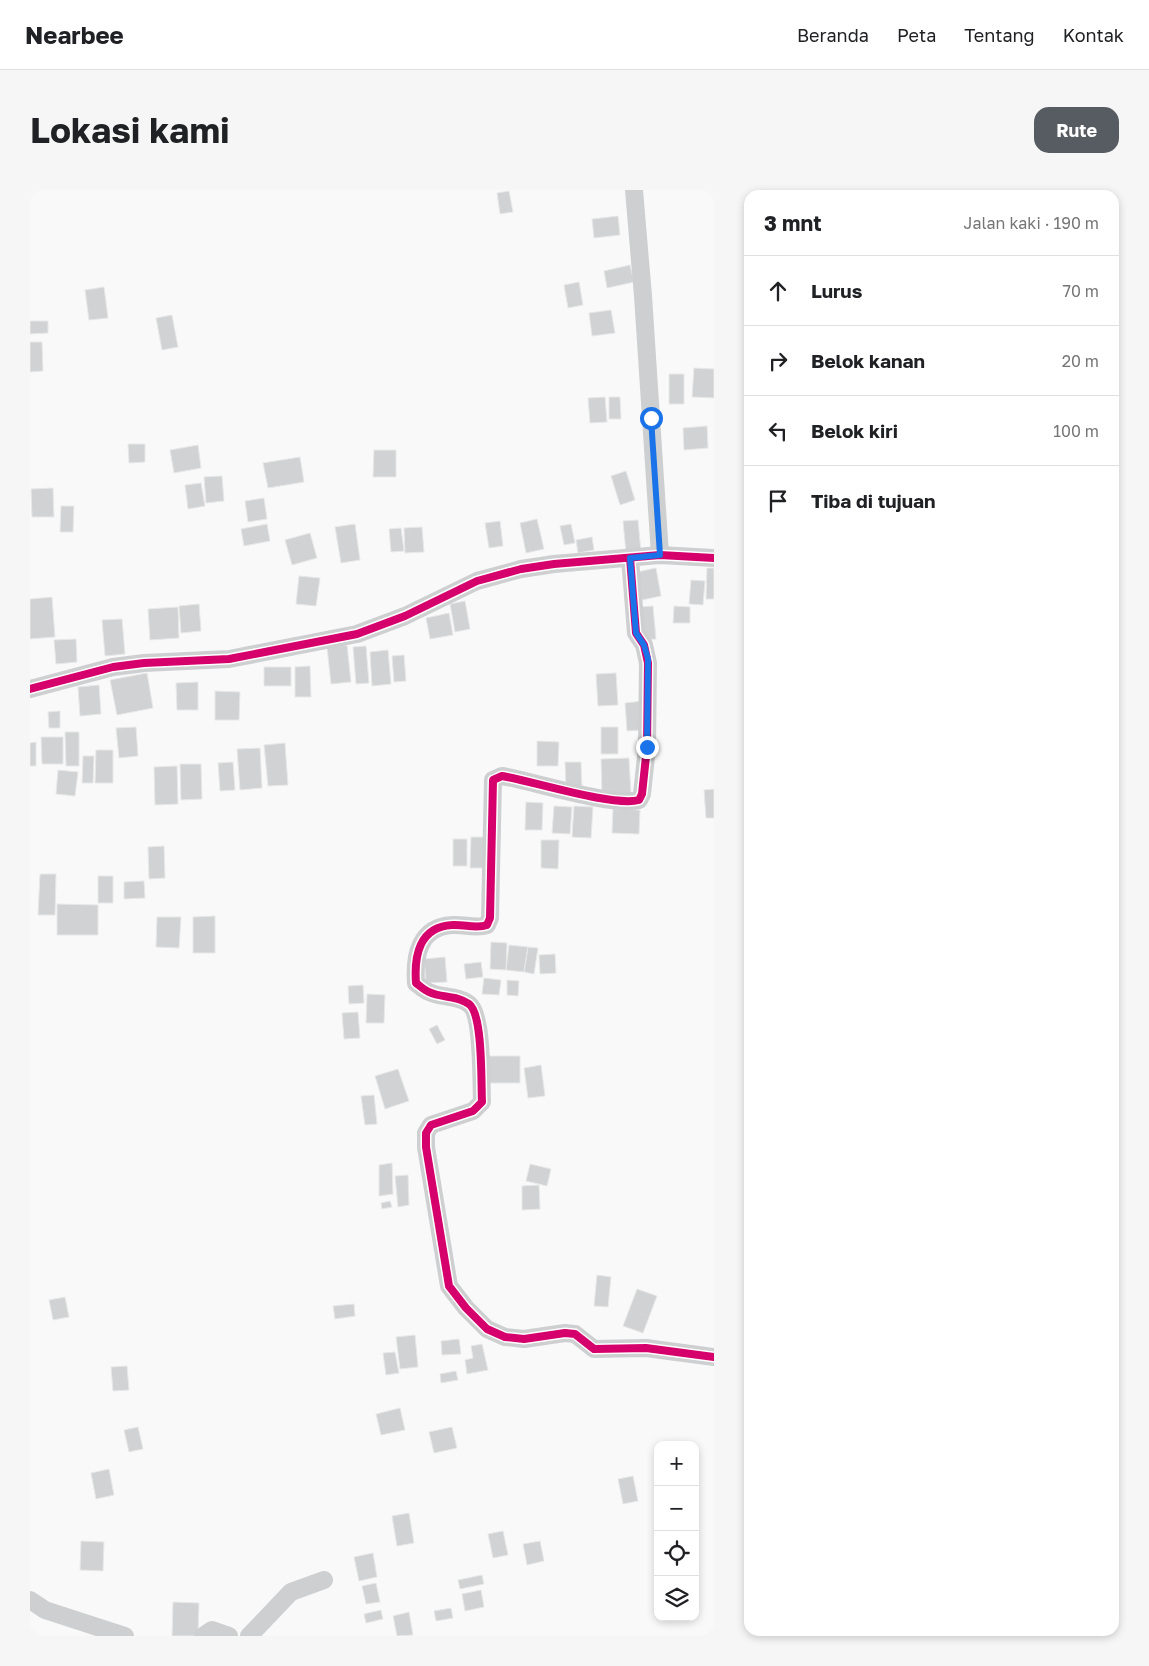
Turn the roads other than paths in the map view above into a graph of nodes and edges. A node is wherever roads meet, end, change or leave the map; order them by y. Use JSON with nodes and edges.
{"nodes":[{"id":1,"x":634,"y":190,"type":"edge"},
{"id":2,"x":660,"y":555,"type":"junction"},
{"id":3,"x":630,"y":558,"type":"junction"},
{"id":4,"x":714,"y":558,"type":"edge"},
{"id":5,"x":30,"y":689,"type":"edge"},
{"id":6,"x":714,"y":1356,"type":"edge"},
{"id":7,"x":324,"y":1580,"type":"dead end"},
{"id":8,"x":30,"y":1600,"type":"edge"},
{"id":9,"x":125,"y":1636,"type":"edge"},
{"id":10,"x":204,"y":1636,"type":"edge"},
{"id":11,"x":229,"y":1636,"type":"edge"},
{"id":12,"x":249,"y":1636,"type":"edge"}],
"edges":[{"from":1,"to":2,"type":"street"},
{"from":2,"to":3,"type":"street"},
{"from":2,"to":4,"type":"street"},
{"from":3,"to":5,"type":"street"},
{"from":3,"to":6,"type":"street"},
{"from":7,"to":12,"type":"street"},
{"from":8,"to":9,"type":"street"},
{"from":10,"to":11,"type":"street"}]}
